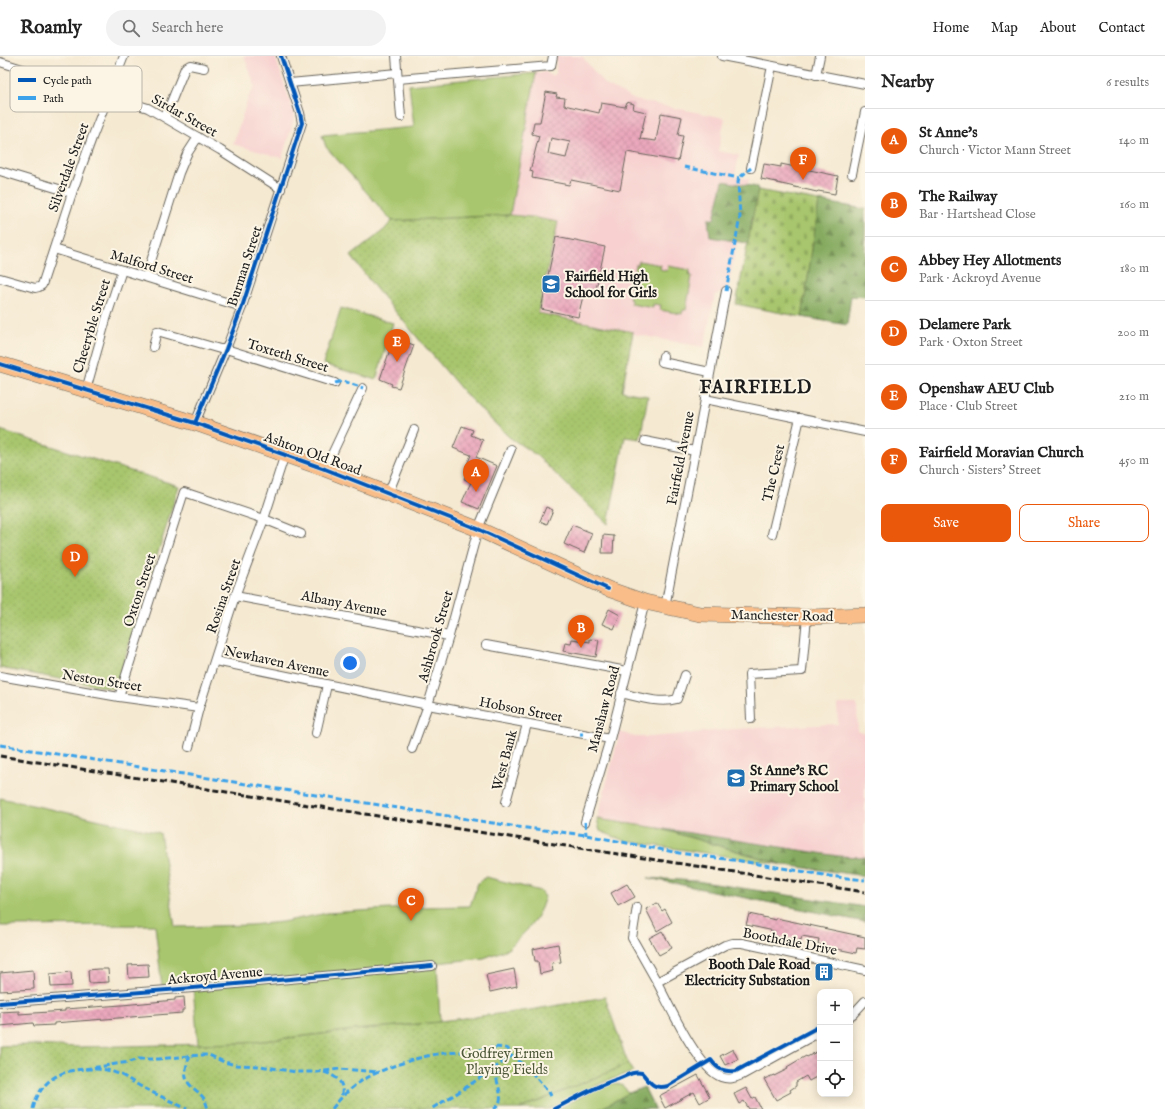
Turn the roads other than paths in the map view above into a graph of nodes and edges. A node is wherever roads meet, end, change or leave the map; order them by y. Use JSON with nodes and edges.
{"nodes":[{"id":1,"x":124,"y":56,"type":"edge"},
{"id":2,"x":281,"y":56,"type":"edge"},
{"id":3,"x":396,"y":56,"type":"edge"},
{"id":4,"x":553,"y":56,"type":"edge"},
{"id":5,"x":722,"y":56,"type":"edge"},
{"id":6,"x":820,"y":56,"type":"edge"},
{"id":7,"x":0,"y":62,"type":"edge"},
{"id":8,"x":13,"y":66,"type":"edge"},
{"id":9,"x":120,"y":66,"type":"edge"},
{"id":10,"x":772,"y":66,"type":"junction"},
{"id":11,"x":204,"y":68,"type":"dead end"},
{"id":12,"x":816,"y":75,"type":"junction"},
{"id":13,"x":398,"y":76,"type":"junction"},
{"id":14,"x":290,"y":82,"type":"junction"},
{"id":15,"x":865,"y":84,"type":"edge"},
{"id":16,"x":142,"y":106,"type":"edge"},
{"id":17,"x":103,"y":112,"type":"edge"},
{"id":18,"x":865,"y":112,"type":"edge"},
{"id":19,"x":165,"y":117,"type":"junction"},
{"id":20,"x":401,"y":117,"type":"dead end"},
{"id":21,"x":198,"y":137,"type":"junction"},
{"id":22,"x":751,"y":168,"type":"dead end"},
{"id":23,"x":0,"y":171,"type":"edge"},
{"id":24,"x":852,"y":174,"type":"dead end"},
{"id":25,"x":281,"y":189,"type":"junction"},
{"id":26,"x":72,"y":193,"type":"junction"},
{"id":27,"x":54,"y":249,"type":"junction"},
{"id":28,"x":122,"y":270,"type":"junction"},
{"id":29,"x":146,"y":277,"type":"junction"},
{"id":30,"x":0,"y":278,"type":"edge"},
{"id":31,"x":726,"y":292,"type":"dead end"},
{"id":32,"x":242,"y":307,"type":"junction"},
{"id":33,"x":153,"y":347,"type":"dead end"},
{"id":34,"x":226,"y":349,"type":"junction"},
{"id":35,"x":663,"y":356,"type":"dead end"},
{"id":36,"x":0,"y":364,"type":"edge"},
{"id":37,"x":710,"y":372,"type":"junction"},
{"id":38,"x":335,"y":383,"type":"dead end"},
{"id":39,"x":363,"y":388,"type":"dead end"},
{"id":40,"x":86,"y":390,"type":"junction"},
{"id":41,"x":705,"y":399,"type":"junction"},
{"id":42,"x":800,"y":418,"type":"junction"},
{"id":43,"x":195,"y":422,"type":"junction"},
{"id":44,"x":414,"y":430,"type":"dead end"},
{"id":45,"x":865,"y":432,"type":"edge"},
{"id":46,"x":645,"y":441,"type":"dead end"},
{"id":47,"x":511,"y":449,"type":"dead end"},
{"id":48,"x":695,"y":451,"type":"junction"},
{"id":49,"x":284,"y":454,"type":"junction"},
{"id":50,"x":325,"y":469,"type":"junction"},
{"id":51,"x":388,"y":494,"type":"junction"},
{"id":52,"x":264,"y":519,"type":"junction"},
{"id":53,"x":478,"y":529,"type":"junction"},
{"id":54,"x":301,"y":534,"type":"dead end"},
{"id":55,"x":772,"y":534,"type":"dead end"},
{"id":56,"x":235,"y":596,"type":"junction"},
{"id":57,"x":645,"y":602,"type":"junction"},
{"id":58,"x":665,"y":606,"type":"junction"},
{"id":59,"x":700,"y":614,"type":"joint"},
{"id":60,"x":865,"y":615,"type":"edge"},
{"id":61,"x":806,"y":617,"type":"junction"},
{"id":62,"x":449,"y":636,"type":"junction"},
{"id":63,"x":486,"y":645,"type":"dead end"},
{"id":64,"x":215,"y":661,"type":"junction"},
{"id":65,"x":627,"y":671,"type":"junction"},
{"id":66,"x":0,"y":676,"type":"edge"},
{"id":67,"x":685,"y":676,"type":"dead end"},
{"id":68,"x":326,"y":685,"type":"junction"},
{"id":69,"x":621,"y":694,"type":"junction"},
{"id":70,"x":119,"y":697,"type":"junction"},
{"id":71,"x":428,"y":705,"type":"junction"},
{"id":72,"x":200,"y":708,"type":"junction"},
{"id":73,"x":751,"y":719,"type":"dead end"},
{"id":74,"x":527,"y":724,"type":"junction"},
{"id":75,"x":316,"y":734,"type":"dead end"},
{"id":76,"x":610,"y":739,"type":"junction"},
{"id":77,"x":189,"y":747,"type":"dead end"},
{"id":78,"x":412,"y":749,"type":"dead end"},
{"id":79,"x":506,"y":802,"type":"dead end"},
{"id":80,"x":585,"y":822,"type":"dead end"},
{"id":81,"x":637,"y":907,"type":"dead end"},
{"id":82,"x":432,"y":966,"type":"dead end"},
{"id":83,"x":865,"y":970,"type":"edge"},
{"id":84,"x":657,"y":982,"type":"junction"},
{"id":85,"x":865,"y":1001,"type":"edge"},
{"id":86,"x":0,"y":1003,"type":"edge"},
{"id":87,"x":853,"y":1014,"type":"edge"},
{"id":88,"x":817,"y":1034,"type":"edge"}],
"edges":[{"from":1,"to":9,"type":"street","name":"Silverdale Street"},
{"from":2,"to":14,"type":"street"},
{"from":3,"to":13,"type":"street"},
{"from":4,"to":13,"type":"street"},
{"from":5,"to":10,"type":"street"},
{"from":6,"to":12,"type":"street"},
{"from":7,"to":8,"type":"street","name":"Sirdar Street"},
{"from":10,"to":12,"type":"street"},
{"from":10,"to":22,"type":"street"},
{"from":11,"to":19,"type":"street"},
{"from":12,"to":15,"type":"street"},
{"from":13,"to":14,"type":"street"},
{"from":13,"to":20,"type":"street"},
{"from":14,"to":25,"type":"street","name":"Burman Street"},
{"from":16,"to":19,"type":"street","name":"Sirdar Street"},
{"from":17,"to":26,"type":"street","name":"Silverdale Street"},
{"from":18,"to":24,"type":"street"},
{"from":19,"to":21,"type":"street","name":"Sirdar Street"},
{"from":21,"to":25,"type":"street","name":"Sirdar Street"},
{"from":21,"to":29,"type":"street"},
{"from":23,"to":26,"type":"street"},
{"from":25,"to":32,"type":"street","name":"Burman Street"},
{"from":26,"to":27,"type":"street","name":"Silverdale Street"},
{"from":27,"to":28,"type":"street","name":"Malford Street"},
{"from":27,"to":30,"type":"street","name":"Silverdale Street"},
{"from":28,"to":29,"type":"street","name":"Malford Street"},
{"from":28,"to":40,"type":"street","name":"Cheeryble Street"},
{"from":29,"to":32,"type":"street","name":"Malford Street"},
{"from":31,"to":37,"type":"street","name":"Fairfield Avenue"},
{"from":32,"to":34,"type":"street","name":"Burman Street"},
{"from":33,"to":34,"type":"street","name":"Toxteth Street"},
{"from":34,"to":38,"type":"street","name":"Toxteth Street"},
{"from":34,"to":43,"type":"street","name":"Burman Street"},
{"from":35,"to":37,"type":"street"},
{"from":36,"to":40,"type":"highway","name":"Ashton Old Road"},
{"from":37,"to":41,"type":"street","name":"Fairfield Avenue"},
{"from":39,"to":50,"type":"street"},
{"from":40,"to":43,"type":"highway","name":"Ashton Old Road"},
{"from":41,"to":42,"type":"street"},
{"from":41,"to":48,"type":"street","name":"Fairfield Avenue"},
{"from":42,"to":45,"type":"street"},
{"from":42,"to":55,"type":"street","name":"The Crest"},
{"from":43,"to":49,"type":"highway","name":"Ashton Old Road"},
{"from":44,"to":51,"type":"street"},
{"from":46,"to":48,"type":"street"},
{"from":47,"to":53,"type":"street","name":"Ashbrook Street"},
{"from":48,"to":58,"type":"street","name":"Fairfield Avenue"},
{"from":49,"to":50,"type":"highway","name":"Ashton Old Road"},
{"from":49,"to":52,"type":"street","name":"Rosina Street"},
{"from":50,"to":51,"type":"highway","name":"Ashton Old Road"},
{"from":51,"to":53,"type":"highway","name":"Ashton Old Road"},
{"from":52,"to":54,"type":"street"},
{"from":52,"to":56,"type":"street","name":"Rosina Street"},
{"from":52,"to":70,"type":"street","name":"Oxton Street"},
{"from":53,"to":57,"type":"highway","name":"Ashton Old Road"},
{"from":53,"to":62,"type":"street","name":"Ashbrook Street"},
{"from":56,"to":62,"type":"street","name":"Albany Avenue"},
{"from":56,"to":64,"type":"street","name":"Rosina Street"},
{"from":57,"to":58,"type":"highway","name":"Ashton Old Road"},
{"from":57,"to":65,"type":"street","name":"Manshaw Road"},
{"from":58,"to":59,"type":"highway","name":"Ashton Old Road"},
{"from":59,"to":61,"type":"highway","name":"Manchester Road"},
{"from":60,"to":61,"type":"highway","name":"Manchester Road"},
{"from":61,"to":73,"type":"street"},
{"from":62,"to":71,"type":"street","name":"Ashbrook Street"},
{"from":63,"to":65,"type":"street"},
{"from":64,"to":68,"type":"street","name":"Newhaven Avenue"},
{"from":64,"to":72,"type":"street","name":"Rosina Street"},
{"from":65,"to":69,"type":"street","name":"Manshaw Road"},
{"from":66,"to":70,"type":"street","name":"Neston Street"},
{"from":67,"to":69,"type":"street"},
{"from":68,"to":71,"type":"street","name":"Newhaven Avenue"},
{"from":68,"to":75,"type":"street"},
{"from":69,"to":76,"type":"street","name":"Manshaw Road"},
{"from":70,"to":72,"type":"street","name":"Neston Street"},
{"from":71,"to":74,"type":"street","name":"Hobson Street"},
{"from":71,"to":78,"type":"street","name":"Ashbrook Street"},
{"from":72,"to":77,"type":"street","name":"Rosina Street"},
{"from":74,"to":76,"type":"street","name":"Hobson Street"},
{"from":74,"to":79,"type":"street","name":"West Bank"},
{"from":76,"to":80,"type":"street","name":"Manshaw Road"},
{"from":81,"to":84,"type":"street"},
{"from":82,"to":86,"type":"street","name":"Ackroyd Avenue"},
{"from":83,"to":84,"type":"street","name":"Boothdale Drive"},
{"from":84,"to":88,"type":"street"},
{"from":85,"to":87,"type":"street"}]}
